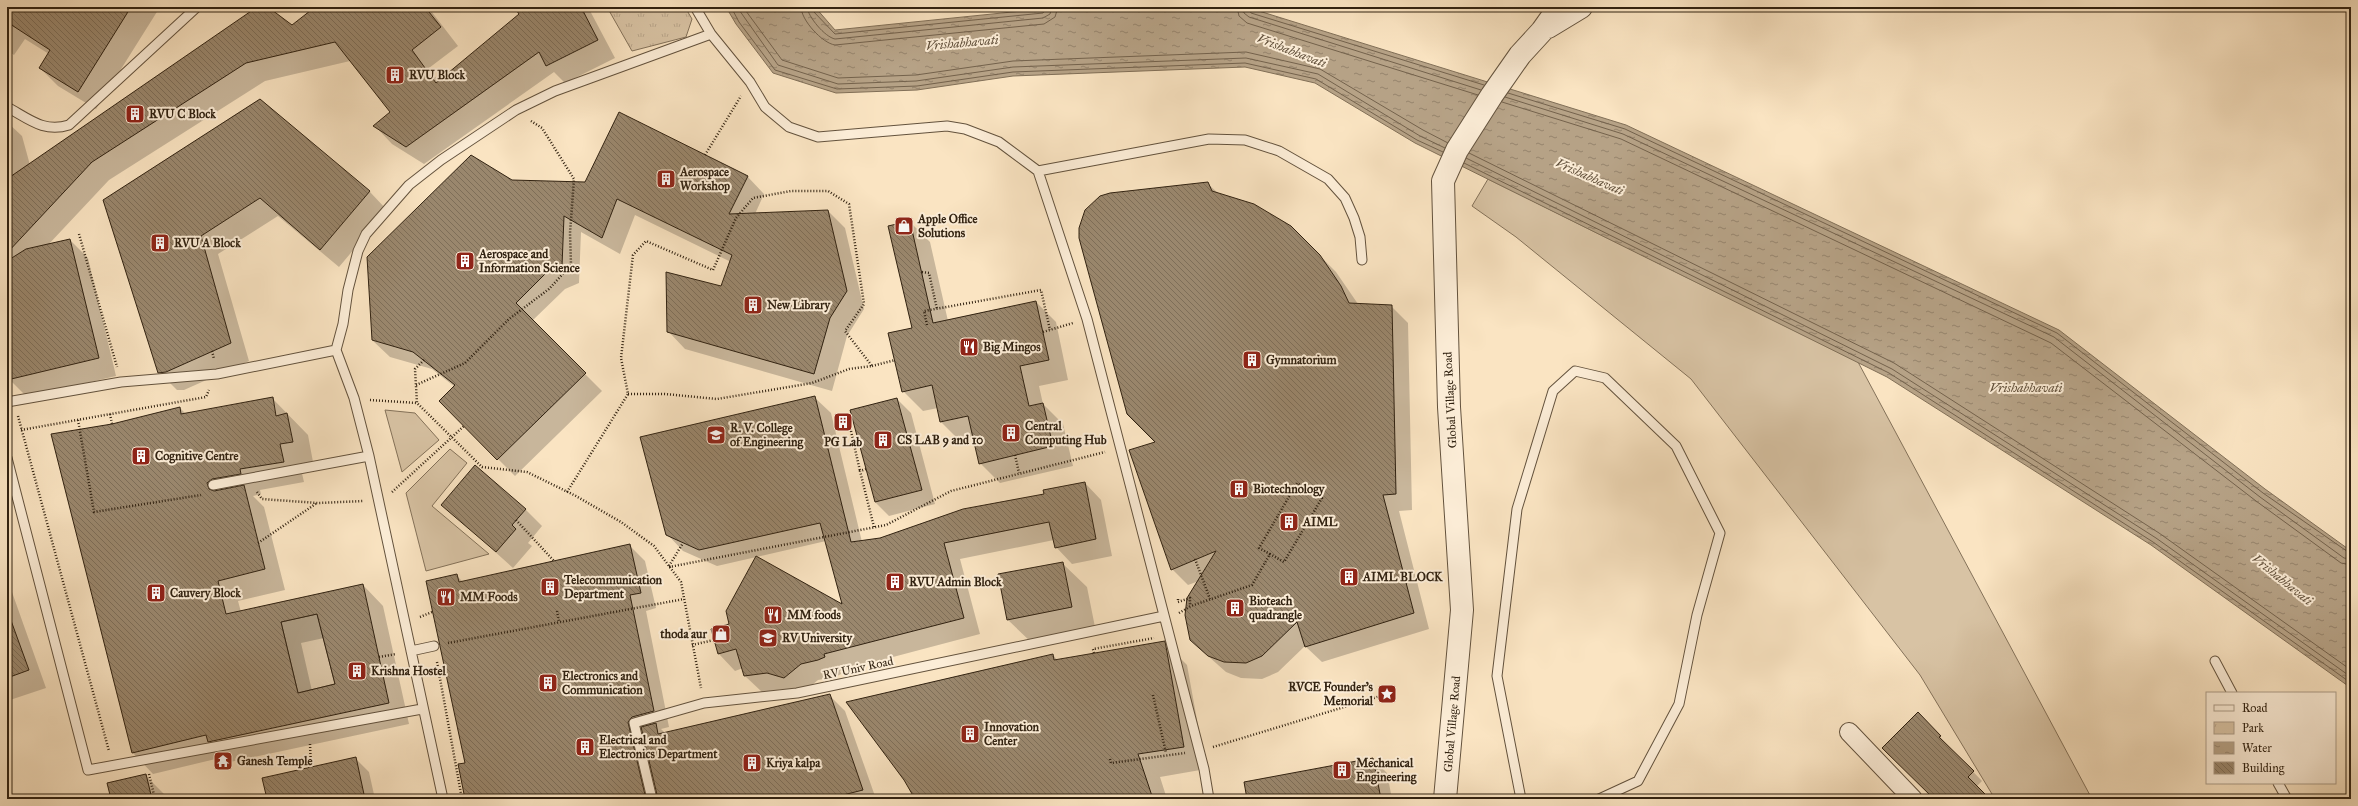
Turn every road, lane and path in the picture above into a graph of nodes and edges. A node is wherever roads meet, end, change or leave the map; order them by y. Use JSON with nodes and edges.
{"nodes":[{"id":1,"x":197,"y":7,"type":"edge"},
{"id":2,"x":695,"y":7,"type":"edge"},
{"id":3,"x":1559,"y":7,"type":"edge"},
{"id":4,"x":1581,"y":7,"type":"edge"},
{"id":5,"x":1542,"y":32,"type":"junction"},
{"id":6,"x":711,"y":34,"type":"junction"},
{"id":7,"x":750,"y":82,"type":"junction"},
{"id":8,"x":7,"y":107,"type":"edge"},
{"id":9,"x":516,"y":110,"type":"junction"},
{"id":10,"x":705,"y":155,"type":"dead end"},
{"id":11,"x":1038,"y":170,"type":"junction"},
{"id":12,"x":78,"y":234,"type":"dead end"},
{"id":13,"x":1362,"y":260,"type":"dead end"},
{"id":14,"x":922,"y":272,"type":"dead end"},
{"id":15,"x":937,"y":309,"type":"junction"},
{"id":16,"x":1087,"y":319,"type":"junction"},
{"id":17,"x":928,"y":325,"type":"dead end"},
{"id":18,"x":1050,"y":330,"type":"junction"},
{"id":19,"x":1043,"y":332,"type":"dead end"},
{"id":20,"x":336,"y":350,"type":"junction"},
{"id":21,"x":424,"y":360,"type":"dead end"},
{"id":22,"x":895,"y":360,"type":"dead end"},
{"id":23,"x":872,"y":366,"type":"junction"},
{"id":24,"x":217,"y":374,"type":"junction"},
{"id":25,"x":121,"y":382,"type":"junction"},
{"id":26,"x":416,"y":385,"type":"junction"},
{"id":27,"x":628,"y":394,"type":"junction"},
{"id":28,"x":354,"y":398,"type":"junction"},
{"id":29,"x":7,"y":402,"type":"edge"},
{"id":30,"x":417,"y":403,"type":"junction"},
{"id":31,"x":110,"y":414,"type":"junction"},
{"id":32,"x":78,"y":420,"type":"junction"},
{"id":33,"x":112,"y":424,"type":"dead end"},
{"id":34,"x":464,"y":426,"type":"dead end"},
{"id":35,"x":851,"y":431,"type":"dead end"},
{"id":36,"x":453,"y":438,"type":"junction"},
{"id":37,"x":1121,"y":448,"type":"junction"},
{"id":38,"x":1015,"y":455,"type":"dead end"},
{"id":39,"x":369,"y":456,"type":"junction"},
{"id":40,"x":7,"y":458,"type":"edge"},
{"id":41,"x":866,"y":469,"type":"dead end"},
{"id":42,"x":860,"y":471,"type":"junction"},
{"id":43,"x":1019,"y":473,"type":"junction"},
{"id":44,"x":213,"y":485,"type":"dead end"},
{"id":45,"x":253,"y":486,"type":"dead end"},
{"id":46,"x":567,"y":492,"type":"junction"},
{"id":47,"x":208,"y":494,"type":"dead end"},
{"id":48,"x":380,"y":501,"type":"junction"},
{"id":49,"x":318,"y":503,"type":"junction"},
{"id":50,"x":516,"y":520,"type":"dead end"},
{"id":51,"x":874,"y":527,"type":"junction"},
{"id":52,"x":258,"y":543,"type":"dead end"},
{"id":53,"x":683,"y":543,"type":"dead end"},
{"id":54,"x":1270,"y":554,"type":"junction"},
{"id":55,"x":1195,"y":559,"type":"dead end"},
{"id":56,"x":554,"y":561,"type":"dead end"},
{"id":57,"x":669,"y":567,"type":"junction"},
{"id":58,"x":684,"y":599,"type":"junction"},
{"id":59,"x":1210,"y":599,"type":"junction"},
{"id":60,"x":1178,"y":602,"type":"dead end"},
{"id":61,"x":1190,"y":607,"type":"junction"},
{"id":62,"x":557,"y":611,"type":"dead end"},
{"id":63,"x":1175,"y":615,"type":"dead end"},
{"id":64,"x":1164,"y":616,"type":"junction"},
{"id":65,"x":559,"y":622,"type":"junction"},
{"id":66,"x":1169,"y":636,"type":"junction"},
{"id":67,"x":714,"y":640,"type":"dead end"},
{"id":68,"x":692,"y":645,"type":"junction"},
{"id":69,"x":434,"y":646,"type":"junction"},
{"id":70,"x":411,"y":651,"type":"junction"},
{"id":71,"x":1094,"y":653,"type":"dead end"},
{"id":72,"x":2215,"y":661,"type":"dead end"},
{"id":73,"x":702,"y":690,"type":"dead end"},
{"id":74,"x":2231,"y":692,"type":"edge"},
{"id":75,"x":1387,"y":694,"type":"dead end"},
{"id":76,"x":1153,"y":695,"type":"dead end"},
{"id":77,"x":422,"y":710,"type":"junction"},
{"id":78,"x":309,"y":730,"type":"junction"},
{"id":79,"x":1849,"y":732,"type":"dead end"},
{"id":80,"x":1199,"y":751,"type":"junction"},
{"id":81,"x":1166,"y":753,"type":"dead end"},
{"id":82,"x":1110,"y":759,"type":"dead end"},
{"id":83,"x":145,"y":760,"type":"junction"},
{"id":84,"x":113,"y":766,"type":"junction"},
{"id":85,"x":311,"y":768,"type":"dead end"},
{"id":86,"x":2278,"y":784,"type":"edge"},
{"id":87,"x":155,"y":799,"type":"edge"},
{"id":88,"x":443,"y":799,"type":"edge"},
{"id":89,"x":462,"y":799,"type":"edge"},
{"id":90,"x":652,"y":799,"type":"edge"},
{"id":91,"x":1209,"y":799,"type":"edge"},
{"id":92,"x":1445,"y":799,"type":"edge"},
{"id":93,"x":1521,"y":799,"type":"edge"},
{"id":94,"x":1599,"y":799,"type":"edge"},
{"id":95,"x":1913,"y":799,"type":"edge"},
{"id":96,"x":2286,"y":799,"type":"edge"}],
"edges":[{"from":1,"to":8,"type":"lane"},
{"from":2,"to":6,"type":"lane"},
{"from":3,"to":5,"type":"street","name":"Global Village Road"},
{"from":4,"to":5,"type":"street","name":"Global Village Road"},
{"from":5,"to":92,"type":"street","name":"Global Village Road"},
{"from":6,"to":7,"type":"lane"},
{"from":6,"to":9,"type":"lane"},
{"from":7,"to":10,"type":"path"},
{"from":7,"to":11,"type":"lane"},
{"from":9,"to":20,"type":"lane"},
{"from":9,"to":26,"type":"path"},
{"from":11,"to":13,"type":"lane"},
{"from":11,"to":16,"type":"lane"},
{"from":12,"to":25,"type":"path"},
{"from":14,"to":15,"type":"path"},
{"from":15,"to":17,"type":"path"},
{"from":15,"to":18,"type":"path"},
{"from":16,"to":18,"type":"path"},
{"from":16,"to":37,"type":"lane"},
{"from":18,"to":19,"type":"path"},
{"from":20,"to":24,"type":"lane"},
{"from":20,"to":28,"type":"lane"},
{"from":21,"to":26,"type":"path"},
{"from":22,"to":23,"type":"path"},
{"from":23,"to":27,"type":"path"},
{"from":23,"to":27,"type":"path"},
{"from":24,"to":25,"type":"lane"},
{"from":24,"to":31,"type":"path"},
{"from":25,"to":29,"type":"lane"},
{"from":26,"to":30,"type":"path"},
{"from":27,"to":46,"type":"path"},
{"from":28,"to":30,"type":"path"},
{"from":28,"to":39,"type":"lane"},
{"from":30,"to":36,"type":"path"},
{"from":31,"to":32,"type":"path"},
{"from":31,"to":33,"type":"path"},
{"from":32,"to":47,"type":"path"},
{"from":32,"to":84,"type":"path"},
{"from":34,"to":36,"type":"path"},
{"from":35,"to":42,"type":"path"},
{"from":36,"to":46,"type":"path"},
{"from":36,"to":48,"type":"path"},
{"from":37,"to":43,"type":"path"},
{"from":37,"to":64,"type":"lane"},
{"from":38,"to":43,"type":"path"},
{"from":39,"to":44,"type":"lane"},
{"from":39,"to":48,"type":"lane"},
{"from":40,"to":84,"type":"lane"},
{"from":41,"to":42,"type":"path"},
{"from":42,"to":51,"type":"path"},
{"from":43,"to":51,"type":"path"},
{"from":45,"to":49,"type":"path"},
{"from":46,"to":57,"type":"path"},
{"from":48,"to":49,"type":"path"},
{"from":48,"to":70,"type":"lane"},
{"from":49,"to":52,"type":"path"},
{"from":50,"to":56,"type":"path"},
{"from":51,"to":57,"type":"path"},
{"from":53,"to":57,"type":"path"},
{"from":54,"to":54,"type":"path"},
{"from":54,"to":59,"type":"path"},
{"from":55,"to":59,"type":"path"},
{"from":57,"to":58,"type":"path"},
{"from":58,"to":65,"type":"path"},
{"from":58,"to":68,"type":"path"},
{"from":59,"to":61,"type":"path"},
{"from":60,"to":61,"type":"path"},
{"from":61,"to":63,"type":"path"},
{"from":62,"to":65,"type":"path"},
{"from":64,"to":66,"type":"lane"},
{"from":64,"to":90,"type":"lane","name":"RV Univ Road"},
{"from":65,"to":69,"type":"path"},
{"from":66,"to":71,"type":"path"},
{"from":66,"to":80,"type":"lane"},
{"from":67,"to":68,"type":"path"},
{"from":68,"to":73,"type":"path"},
{"from":69,"to":70,"type":"lane"},
{"from":69,"to":89,"type":"path"},
{"from":70,"to":77,"type":"lane"},
{"from":72,"to":74,"type":"lane"},
{"from":75,"to":80,"type":"path"},
{"from":76,"to":81,"type":"path"},
{"from":77,"to":78,"type":"lane"},
{"from":77,"to":88,"type":"lane"},
{"from":78,"to":83,"type":"lane"},
{"from":78,"to":85,"type":"path"},
{"from":79,"to":95,"type":"street"},
{"from":80,"to":82,"type":"path"},
{"from":80,"to":91,"type":"lane"},
{"from":83,"to":84,"type":"lane"},
{"from":83,"to":87,"type":"path"},
{"from":86,"to":96,"type":"lane"},
{"from":93,"to":94,"type":"lane"}]}
